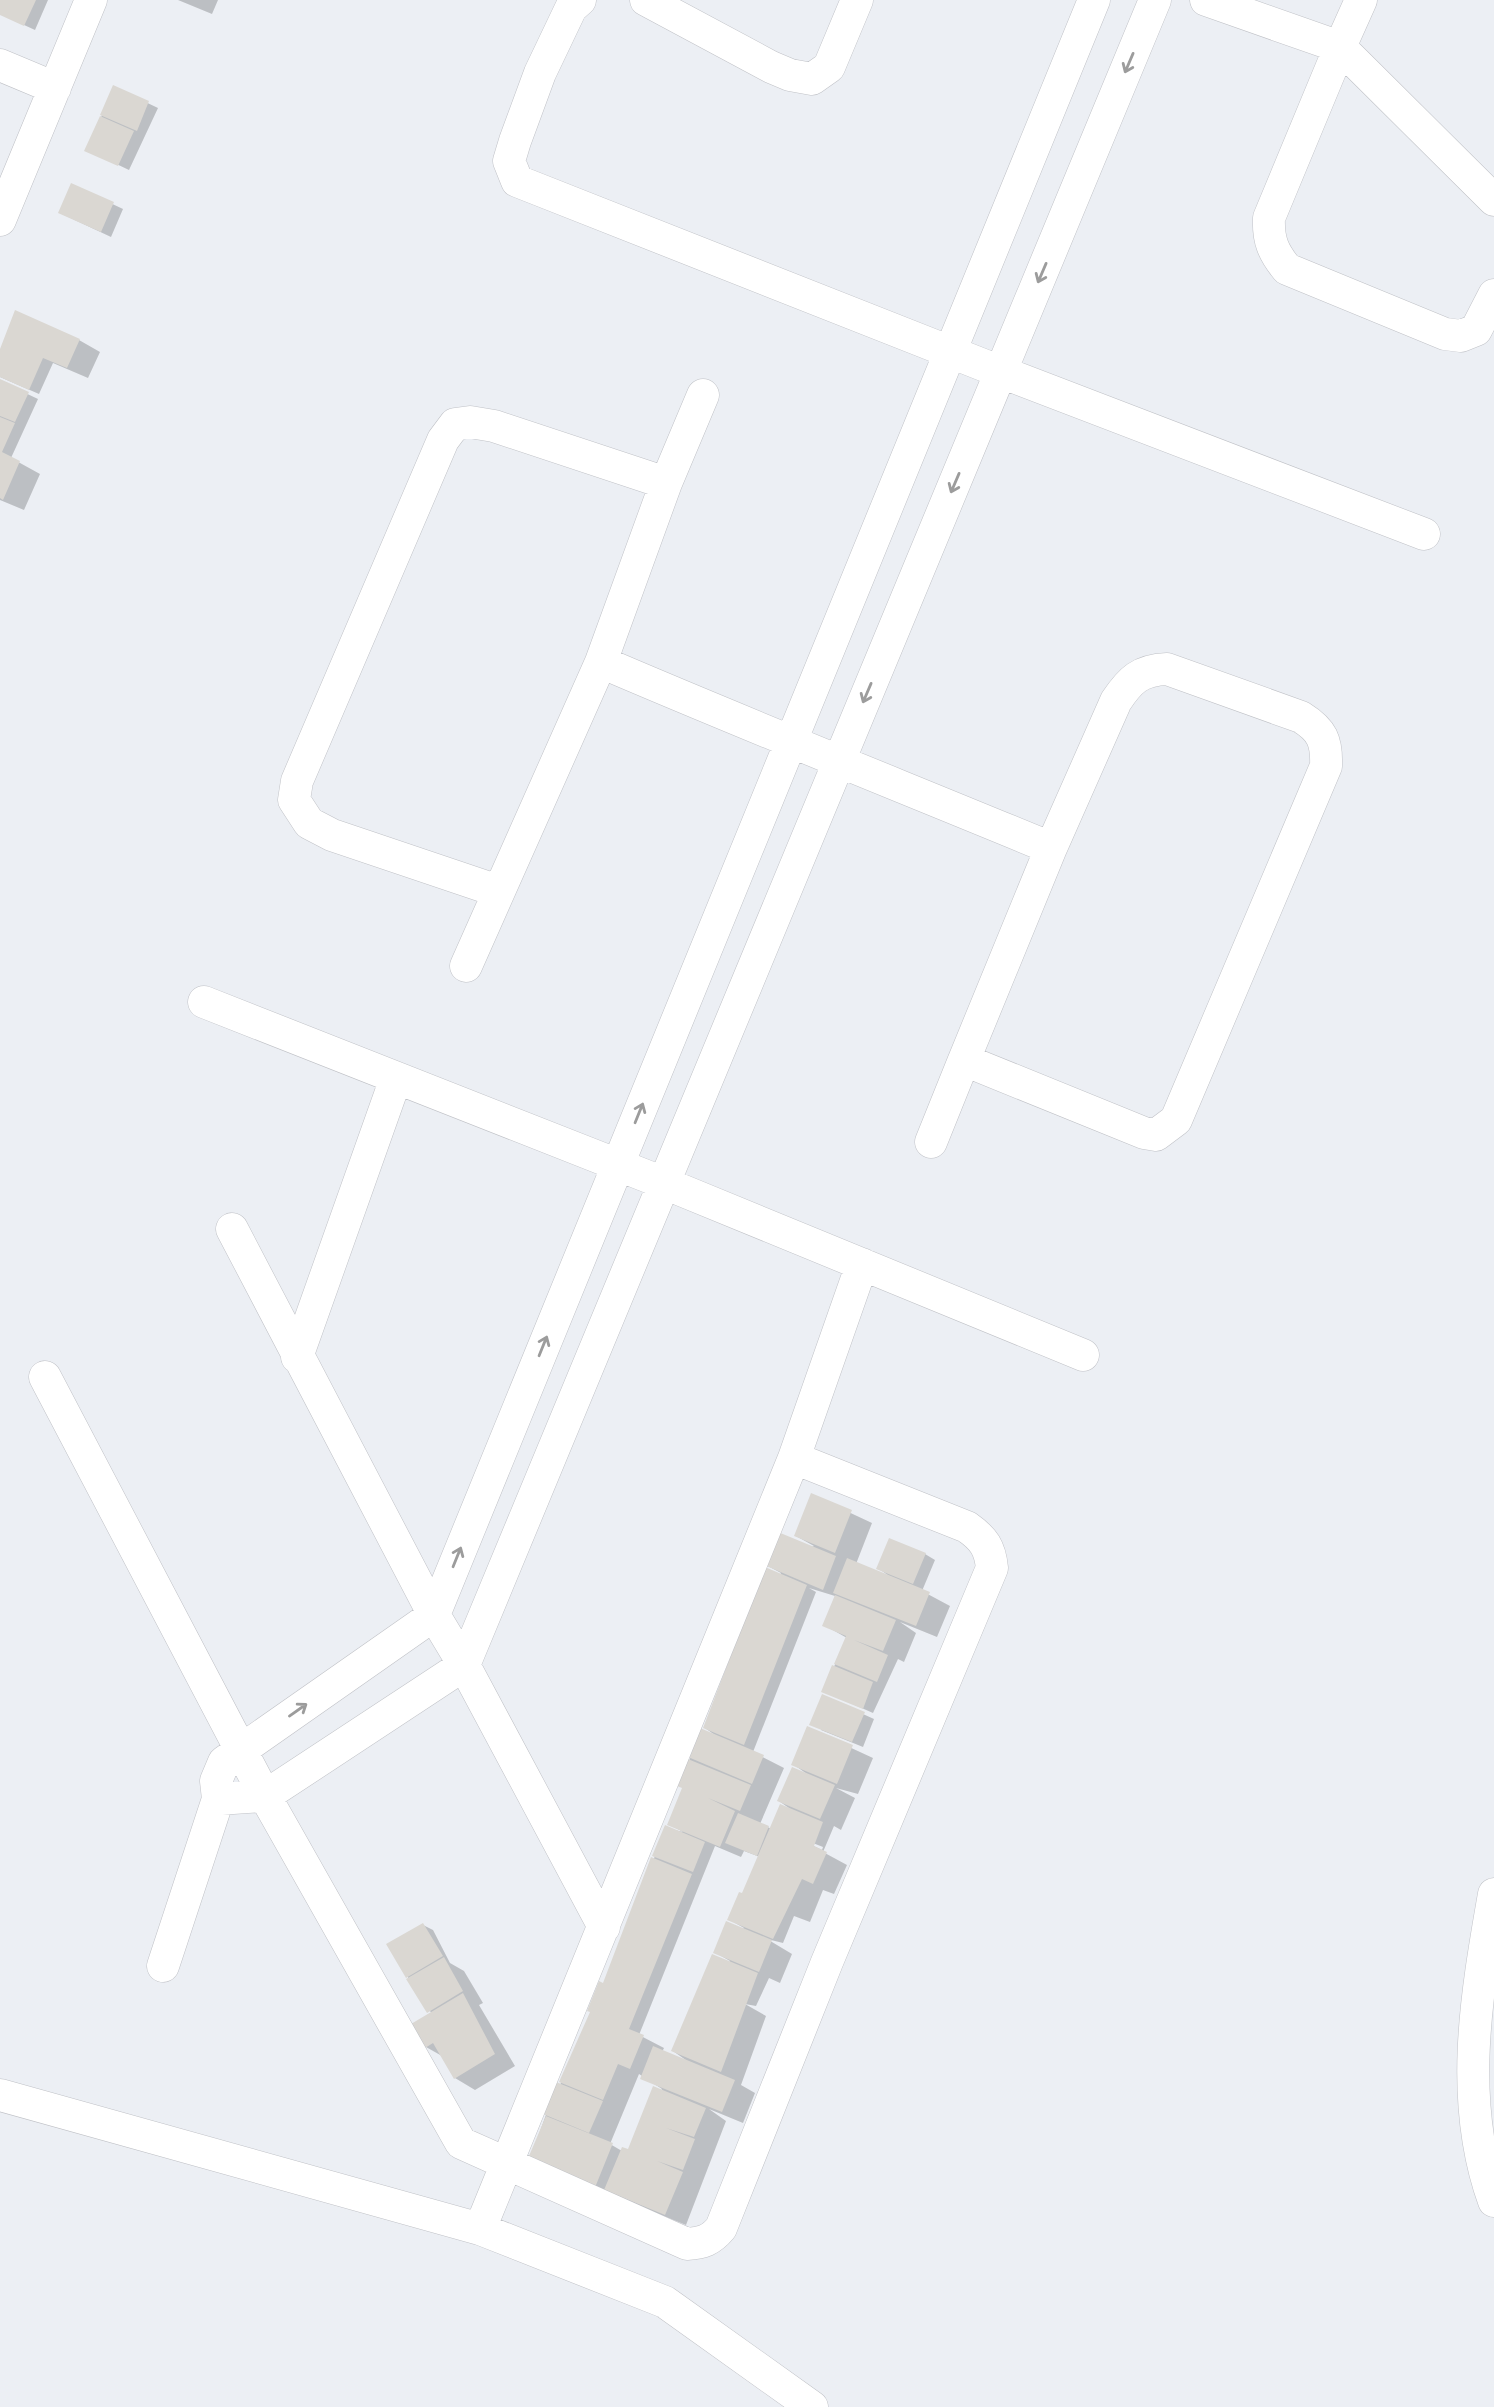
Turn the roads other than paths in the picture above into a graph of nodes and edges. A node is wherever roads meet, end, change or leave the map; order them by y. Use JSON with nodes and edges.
{"nodes":[{"id":1,"x":91,"y":0,"type":"edge"},
{"id":2,"x":580,"y":0,"type":"edge"},
{"id":3,"x":646,"y":0,"type":"edge"},
{"id":4,"x":857,"y":0,"type":"edge"},
{"id":5,"x":1094,"y":0,"type":"edge"},
{"id":6,"x":1206,"y":0,"type":"edge"},
{"id":7,"x":1361,"y":0,"type":"edge"},
{"id":8,"x":1152,"y":1,"type":"edge"},
{"id":9,"x":1340,"y":47,"type":"junction"},
{"id":10,"x":0,"y":65,"type":"edge"},
{"id":11,"x":55,"y":88,"type":"junction"},
{"id":12,"x":1494,"y":200,"type":"edge"},
{"id":13,"x":0,"y":220,"type":"edge"},
{"id":14,"x":1494,"y":295,"type":"edge"},
{"id":15,"x":950,"y":351,"type":"junction"},
{"id":16,"x":1001,"y":372,"type":"junction"},
{"id":17,"x":703,"y":395,"type":"dead end"},
{"id":18,"x":666,"y":483,"type":"junction"},
{"id":19,"x":1424,"y":534,"type":"dead end"},
{"id":20,"x":601,"y":662,"type":"junction"},
{"id":21,"x":790,"y":743,"type":"junction"},
{"id":22,"x":839,"y":760,"type":"junction"},
{"id":23,"x":1051,"y":848,"type":"junction"},
{"id":24,"x":498,"y":891,"type":"junction"},
{"id":25,"x":466,"y":966,"type":"dead end"},
{"id":26,"x":204,"y":1002,"type":"dead end"},
{"id":27,"x":964,"y":1060,"type":"junction"},
{"id":28,"x":396,"y":1078,"type":"junction"},
{"id":29,"x":931,"y":1142,"type":"dead end"},
{"id":30,"x":618,"y":1165,"type":"junction"},
{"id":31,"x":664,"y":1183,"type":"junction"},
{"id":32,"x":232,"y":1229,"type":"dead end"},
{"id":33,"x":862,"y":1264,"type":"junction"},
{"id":34,"x":1083,"y":1355,"type":"dead end"},
{"id":35,"x":297,"y":1357,"type":"junction"},
{"id":36,"x":45,"y":1377,"type":"dead end"},
{"id":37,"x":794,"y":1458,"type":"junction"},
{"id":38,"x":434,"y":1615,"type":"junction"},
{"id":39,"x":464,"y":1665,"type":"junction"},
{"id":40,"x":243,"y":1749,"type":"junction"},
{"id":41,"x":265,"y":1796,"type":"junction"},
{"id":42,"x":218,"y":1800,"type":"junction"},
{"id":43,"x":1494,"y":1894,"type":"edge"},
{"id":44,"x":604,"y":1927,"type":"junction"},
{"id":45,"x":163,"y":1966,"type":"dead end"},
{"id":46,"x":0,"y":2095,"type":"edge"},
{"id":47,"x":508,"y":2165,"type":"junction"},
{"id":48,"x":1494,"y":2201,"type":"edge"},
{"id":49,"x":480,"y":2229,"type":"junction"},
{"id":50,"x":811,"y":2407,"type":"edge"}],
"edges":[{"from":1,"to":11,"type":"street"},
{"from":2,"to":15,"type":"street"},
{"from":3,"to":4,"type":"street"},
{"from":5,"to":15,"type":"street"},
{"from":6,"to":9,"type":"street"},
{"from":7,"to":9,"type":"street"},
{"from":8,"to":16,"type":"street","one_way":true},
{"from":9,"to":12,"type":"street"},
{"from":9,"to":14,"type":"street"},
{"from":10,"to":11,"type":"street"},
{"from":11,"to":13,"type":"street"},
{"from":15,"to":16,"type":"street"},
{"from":15,"to":21,"type":"street"},
{"from":16,"to":19,"type":"street"},
{"from":16,"to":22,"type":"street","one_way":true},
{"from":17,"to":18,"type":"street"},
{"from":18,"to":20,"type":"street"},
{"from":18,"to":24,"type":"street"},
{"from":20,"to":21,"type":"street"},
{"from":20,"to":24,"type":"street"},
{"from":21,"to":22,"type":"street"},
{"from":30,"to":21,"type":"street","one_way":true},
{"from":22,"to":23,"type":"street"},
{"from":22,"to":31,"type":"street"},
{"from":23,"to":27,"type":"street"},
{"from":23,"to":27,"type":"street"},
{"from":24,"to":25,"type":"street"},
{"from":26,"to":28,"type":"street"},
{"from":27,"to":29,"type":"street"},
{"from":28,"to":30,"type":"street"},
{"from":28,"to":35,"type":"street"},
{"from":30,"to":31,"type":"street"},
{"from":38,"to":30,"type":"street","one_way":true},
{"from":31,"to":33,"type":"street"},
{"from":31,"to":39,"type":"street"},
{"from":32,"to":35,"type":"street"},
{"from":33,"to":34,"type":"street"},
{"from":33,"to":37,"type":"street"},
{"from":35,"to":38,"type":"street"},
{"from":36,"to":40,"type":"street"},
{"from":37,"to":44,"type":"street"},
{"from":37,"to":47,"type":"street"},
{"from":38,"to":39,"type":"street"},
{"from":40,"to":38,"type":"street","one_way":true},
{"from":39,"to":41,"type":"street"},
{"from":39,"to":44,"type":"street"},
{"from":40,"to":41,"type":"street"},
{"from":40,"to":42,"type":"street"},
{"from":41,"to":42,"type":"street"},
{"from":41,"to":47,"type":"street"},
{"from":42,"to":45,"type":"street"},
{"from":43,"to":48,"type":"street"},
{"from":44,"to":47,"type":"street"},
{"from":46,"to":49,"type":"street"},
{"from":47,"to":49,"type":"street"},
{"from":49,"to":50,"type":"street"}]}
